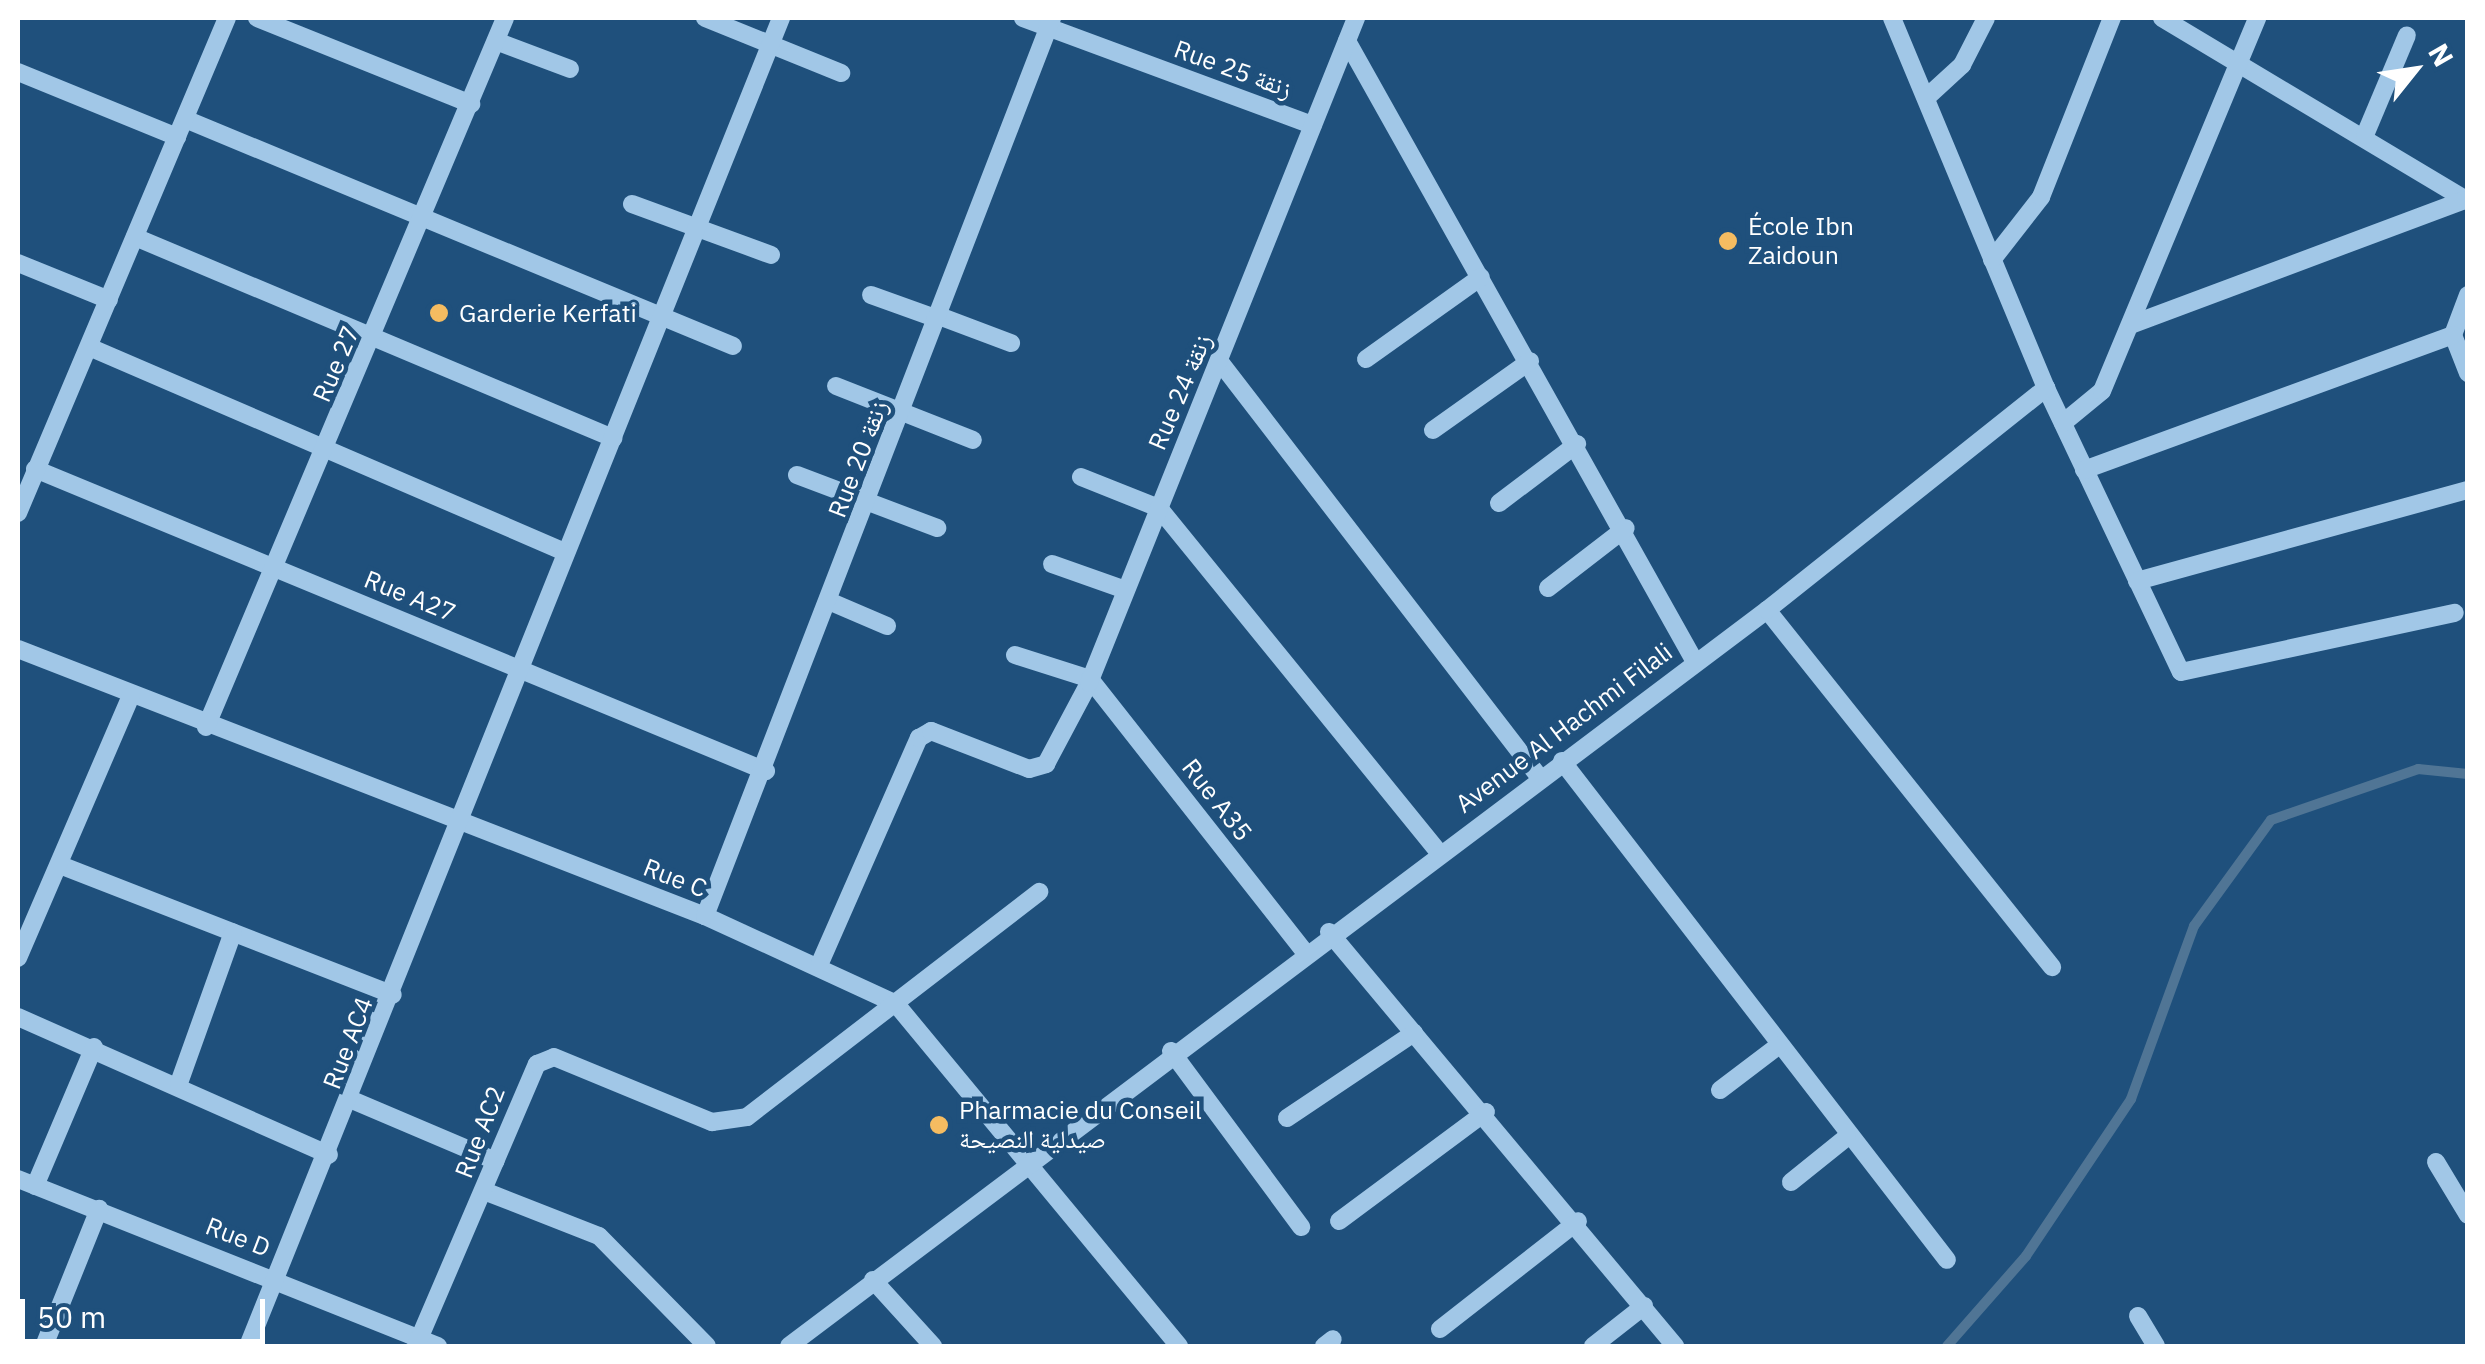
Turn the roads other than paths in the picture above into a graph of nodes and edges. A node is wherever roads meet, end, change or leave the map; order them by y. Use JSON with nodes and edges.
{"nodes":[{"id":1,"x":227,"y":18,"type":"edge"},
{"id":2,"x":257,"y":18,"type":"edge"},
{"id":3,"x":505,"y":18,"type":"edge"},
{"id":4,"x":705,"y":18,"type":"edge"},
{"id":5,"x":780,"y":18,"type":"edge"},
{"id":6,"x":1023,"y":18,"type":"edge"},
{"id":7,"x":1356,"y":18,"type":"edge"},
{"id":8,"x":1892,"y":18,"type":"edge"},
{"id":9,"x":1986,"y":18,"type":"edge"},
{"id":10,"x":2112,"y":18,"type":"edge"},
{"id":11,"x":2162,"y":18,"type":"edge"},
{"id":12,"x":2257,"y":18,"type":"edge"},
{"id":13,"x":1051,"y":22,"type":"edge"},
{"id":14,"x":2407,"y":35,"type":"dead end"},
{"id":15,"x":496,"y":41,"type":"junction"},
{"id":16,"x":1347,"y":41,"type":"junction"},
{"id":17,"x":771,"y":45,"type":"junction"},
{"id":18,"x":2238,"y":63,"type":"junction"},
{"id":19,"x":570,"y":69,"type":"dead end"},
{"id":20,"x":18,"y":72,"type":"edge"},
{"id":21,"x":841,"y":73,"type":"dead end"},
{"id":22,"x":1926,"y":98,"type":"junction"},
{"id":23,"x":470,"y":104,"type":"junction"},
{"id":24,"x":1314,"y":125,"type":"junction"},
{"id":25,"x":181,"y":128,"type":"junction"},
{"id":26,"x":2364,"y":135,"type":"junction"},
{"id":27,"x":2466,"y":201,"type":"edge"},
{"id":28,"x":632,"y":204,"type":"dead end"},
{"id":29,"x":425,"y":216,"type":"junction"},
{"id":30,"x":700,"y":228,"type":"junction"},
{"id":31,"x":135,"y":237,"type":"junction"},
{"id":32,"x":771,"y":255,"type":"dead end"},
{"id":33,"x":1992,"y":260,"type":"junction"},
{"id":34,"x":18,"y":263,"type":"edge"},
{"id":35,"x":1481,"y":276,"type":"junction"},
{"id":36,"x":870,"y":294,"type":"dead end"},
{"id":37,"x":2468,"y":295,"type":"edge"},
{"id":38,"x":109,"y":300,"type":"junction"},
{"id":39,"x":664,"y":318,"type":"junction"},
{"id":40,"x":938,"y":318,"type":"junction"},
{"id":41,"x":2133,"y":324,"type":"junction"},
{"id":42,"x":2453,"y":335,"type":"junction"},
{"id":43,"x":375,"y":336,"type":"junction"},
{"id":44,"x":1011,"y":343,"type":"dead end"},
{"id":45,"x":733,"y":346,"type":"dead end"},
{"id":46,"x":89,"y":347,"type":"junction"},
{"id":47,"x":1366,"y":359,"type":"dead end"},
{"id":48,"x":1530,"y":361,"type":"junction"},
{"id":49,"x":1220,"y":362,"type":"junction"},
{"id":50,"x":2468,"y":373,"type":"edge"},
{"id":51,"x":836,"y":386,"type":"dead end"},
{"id":52,"x":2046,"y":388,"type":"junction"},
{"id":53,"x":903,"y":412,"type":"junction"},
{"id":54,"x":2063,"y":423,"type":"junction"},
{"id":55,"x":1433,"y":430,"type":"dead end"},
{"id":56,"x":613,"y":438,"type":"junction"},
{"id":57,"x":972,"y":440,"type":"dead end"},
{"id":58,"x":1577,"y":444,"type":"junction"},
{"id":59,"x":326,"y":449,"type":"junction"},
{"id":60,"x":35,"y":469,"type":"junction"},
{"id":61,"x":2084,"y":470,"type":"junction"},
{"id":62,"x":796,"y":474,"type":"dead end"},
{"id":63,"x":1081,"y":476,"type":"dead end"},
{"id":64,"x":2468,"y":490,"type":"edge"},
{"id":65,"x":869,"y":502,"type":"junction"},
{"id":66,"x":1499,"y":503,"type":"dead end"},
{"id":67,"x":1159,"y":508,"type":"junction"},
{"id":68,"x":18,"y":513,"type":"edge"},
{"id":69,"x":936,"y":528,"type":"dead end"},
{"id":70,"x":1626,"y":528,"type":"junction"},
{"id":71,"x":565,"y":552,"type":"junction"},
{"id":72,"x":1052,"y":564,"type":"dead end"},
{"id":73,"x":275,"y":569,"type":"junction"},
{"id":74,"x":2137,"y":581,"type":"junction"},
{"id":75,"x":1548,"y":588,"type":"dead end"},
{"id":76,"x":1126,"y":590,"type":"junction"},
{"id":77,"x":830,"y":602,"type":"junction"},
{"id":78,"x":1766,"y":610,"type":"junction"},
{"id":79,"x":2455,"y":613,"type":"dead end"},
{"id":80,"x":888,"y":626,"type":"dead end"},
{"id":81,"x":18,"y":649,"type":"edge"},
{"id":82,"x":1014,"y":655,"type":"dead end"},
{"id":83,"x":1695,"y":662,"type":"junction"},
{"id":84,"x":519,"y":667,"type":"junction"},
{"id":85,"x":1090,"y":679,"type":"junction"},
{"id":86,"x":131,"y":695,"type":"junction"},
{"id":87,"x":206,"y":726,"type":"junction"},
{"id":88,"x":1562,"y":761,"type":"junction"},
{"id":89,"x":766,"y":770,"type":"junction"},
{"id":90,"x":1540,"y":778,"type":"junction"},
{"id":91,"x":456,"y":821,"type":"junction"},
{"id":92,"x":1439,"y":852,"type":"junction"},
{"id":93,"x":60,"y":865,"type":"junction"},
{"id":94,"x":1039,"y":892,"type":"dead end"},
{"id":95,"x":704,"y":916,"type":"junction"},
{"id":96,"x":233,"y":932,"type":"junction"},
{"id":97,"x":1328,"y":932,"type":"junction"},
{"id":98,"x":1305,"y":952,"type":"junction"},
{"id":99,"x":18,"y":958,"type":"edge"},
{"id":100,"x":820,"y":963,"type":"junction"},
{"id":101,"x":2052,"y":967,"type":"dead end"},
{"id":102,"x":393,"y":996,"type":"junction"},
{"id":103,"x":896,"y":1004,"type":"junction"},
{"id":104,"x":18,"y":1017,"type":"edge"},
{"id":105,"x":1414,"y":1033,"type":"junction"},
{"id":106,"x":1778,"y":1046,"type":"junction"},
{"id":107,"x":94,"y":1047,"type":"junction"},
{"id":108,"x":1171,"y":1051,"type":"junction"},
{"id":109,"x":179,"y":1084,"type":"junction"},
{"id":110,"x":1720,"y":1090,"type":"dead end"},
{"id":111,"x":352,"y":1100,"type":"junction"},
{"id":112,"x":1486,"y":1112,"type":"junction"},
{"id":113,"x":1287,"y":1118,"type":"dead end"},
{"id":114,"x":1847,"y":1138,"type":"junction"},
{"id":115,"x":329,"y":1155,"type":"junction"},
{"id":116,"x":496,"y":1162,"type":"junction"},
{"id":117,"x":2436,"y":1162,"type":"dead end"},
{"id":118,"x":1031,"y":1164,"type":"junction"},
{"id":119,"x":1791,"y":1182,"type":"dead end"},
{"id":120,"x":26,"y":1183,"type":"edge"},
{"id":121,"x":484,"y":1191,"type":"junction"},
{"id":122,"x":98,"y":1210,"type":"junction"},
{"id":123,"x":2468,"y":1215,"type":"edge"},
{"id":124,"x":1578,"y":1220,"type":"junction"},
{"id":125,"x":1339,"y":1221,"type":"dead end"},
{"id":126,"x":1301,"y":1226,"type":"dead end"},
{"id":127,"x":1947,"y":1260,"type":"dead end"},
{"id":128,"x":276,"y":1279,"type":"junction"},
{"id":129,"x":873,"y":1280,"type":"junction"},
{"id":130,"x":1644,"y":1306,"type":"junction"},
{"id":131,"x":2138,"y":1316,"type":"dead end"},
{"id":132,"x":1440,"y":1329,"type":"dead end"},
{"id":133,"x":418,"y":1342,"type":"edge"},
{"id":134,"x":44,"y":1346,"type":"edge"},
{"id":135,"x":248,"y":1346,"type":"edge"},
{"id":136,"x":438,"y":1346,"type":"edge"},
{"id":137,"x":707,"y":1346,"type":"edge"},
{"id":138,"x":789,"y":1346,"type":"edge"},
{"id":139,"x":933,"y":1346,"type":"edge"},
{"id":140,"x":1179,"y":1346,"type":"edge"},
{"id":141,"x":1592,"y":1346,"type":"edge"},
{"id":142,"x":1674,"y":1346,"type":"edge"},
{"id":143,"x":2156,"y":1346,"type":"edge"}],
"edges":[{"from":1,"to":25,"type":"street"},
{"from":2,"to":23,"type":"street"},
{"from":3,"to":15,"type":"street","name":"Rue 27"},
{"from":4,"to":17,"type":"street"},
{"from":5,"to":17,"type":"street","name":"Rue AC4"},
{"from":6,"to":13,"type":"street","name":"Rue 25 زنقة"},
{"from":7,"to":16,"type":"street","name":"Rue 24 زنقة"},
{"from":8,"to":22,"type":"street"},
{"from":9,"to":22,"type":"street"},
{"from":10,"to":33,"type":"street"},
{"from":11,"to":18,"type":"street"},
{"from":12,"to":18,"type":"street"},
{"from":13,"to":24,"type":"street","name":"Rue 25 زنقة"},
{"from":13,"to":40,"type":"street","name":"Rue 20 زنقة"},
{"from":14,"to":26,"type":"street"},
{"from":15,"to":19,"type":"street"},
{"from":15,"to":23,"type":"street","name":"Rue 27"},
{"from":16,"to":24,"type":"street","name":"Rue 24 زنقة"},
{"from":16,"to":35,"type":"street"},
{"from":17,"to":21,"type":"street"},
{"from":17,"to":30,"type":"street","name":"Rue AC4"},
{"from":18,"to":26,"type":"street"},
{"from":18,"to":41,"type":"street"},
{"from":20,"to":25,"type":"street"},
{"from":22,"to":33,"type":"street"},
{"from":23,"to":29,"type":"street","name":"Rue 27"},
{"from":24,"to":49,"type":"street","name":"Rue 24 زنقة"},
{"from":25,"to":29,"type":"street"},
{"from":25,"to":31,"type":"street"},
{"from":26,"to":27,"type":"street"},
{"from":27,"to":41,"type":"street"},
{"from":28,"to":30,"type":"street"},
{"from":29,"to":39,"type":"street"},
{"from":29,"to":43,"type":"street","name":"Rue 27"},
{"from":30,"to":32,"type":"street"},
{"from":30,"to":39,"type":"street","name":"Rue AC4"},
{"from":31,"to":38,"type":"street"},
{"from":31,"to":43,"type":"street"},
{"from":33,"to":52,"type":"street"},
{"from":34,"to":38,"type":"street"},
{"from":35,"to":47,"type":"street"},
{"from":35,"to":48,"type":"street"},
{"from":36,"to":40,"type":"street"},
{"from":37,"to":42,"type":"street"},
{"from":38,"to":46,"type":"street"},
{"from":39,"to":45,"type":"street"},
{"from":39,"to":56,"type":"street","name":"Rue AC4"},
{"from":40,"to":44,"type":"street"},
{"from":40,"to":53,"type":"street","name":"Rue 20 زنقة"},
{"from":41,"to":54,"type":"street"},
{"from":42,"to":50,"type":"street"},
{"from":42,"to":61,"type":"street"},
{"from":43,"to":56,"type":"street"},
{"from":43,"to":59,"type":"street","name":"Rue 27"},
{"from":46,"to":59,"type":"street"},
{"from":46,"to":60,"type":"street"},
{"from":48,"to":55,"type":"street"},
{"from":48,"to":58,"type":"street"},
{"from":49,"to":67,"type":"street","name":"Rue 24 زنقة"},
{"from":49,"to":90,"type":"street"},
{"from":51,"to":53,"type":"street"},
{"from":52,"to":54,"type":"street"},
{"from":52,"to":78,"type":"street","name":"Avenue Al Hachmi Filali"},
{"from":53,"to":57,"type":"street"},
{"from":53,"to":65,"type":"street","name":"Rue 20 زنقة"},
{"from":54,"to":61,"type":"street"},
{"from":56,"to":71,"type":"street","name":"Rue AC4"},
{"from":58,"to":66,"type":"street"},
{"from":58,"to":70,"type":"street"},
{"from":59,"to":71,"type":"street"},
{"from":59,"to":73,"type":"street","name":"Rue 27"},
{"from":60,"to":68,"type":"street"},
{"from":60,"to":73,"type":"street","name":"Rue A27"},
{"from":61,"to":74,"type":"street"},
{"from":62,"to":65,"type":"street"},
{"from":63,"to":67,"type":"street"},
{"from":64,"to":74,"type":"street"},
{"from":65,"to":69,"type":"street"},
{"from":65,"to":77,"type":"street","name":"Rue 20 زنقة"},
{"from":67,"to":76,"type":"street","name":"Rue 24 زنقة"},
{"from":67,"to":92,"type":"street"},
{"from":70,"to":75,"type":"street"},
{"from":70,"to":83,"type":"street"},
{"from":71,"to":84,"type":"street","name":"Rue AC4"},
{"from":72,"to":76,"type":"street"},
{"from":73,"to":84,"type":"street","name":"Rue A27"},
{"from":73,"to":87,"type":"street","name":"Rue 27"},
{"from":74,"to":79,"type":"street"},
{"from":76,"to":85,"type":"street","name":"Rue 24 زنقة"},
{"from":77,"to":80,"type":"street"},
{"from":77,"to":89,"type":"street","name":"Rue 20 زنقة"},
{"from":78,"to":83,"type":"street","name":"Avenue Al Hachmi Filali"},
{"from":78,"to":101,"type":"street"},
{"from":81,"to":86,"type":"street","name":"Rue C"},
{"from":82,"to":85,"type":"street"},
{"from":83,"to":88,"type":"street","name":"Avenue Al Hachmi Filali"},
{"from":84,"to":89,"type":"street","name":"Rue A27"},
{"from":84,"to":91,"type":"street","name":"Rue AC4"},
{"from":85,"to":98,"type":"street","name":"Rue A35"},
{"from":85,"to":100,"type":"street","name":"Rue 24 زنقة"},
{"from":86,"to":87,"type":"street","name":"Rue C"},
{"from":86,"to":93,"type":"street"},
{"from":87,"to":91,"type":"street","name":"Rue C"},
{"from":88,"to":90,"type":"street","name":"Avenue Al Hachmi Filali"},
{"from":88,"to":106,"type":"street"},
{"from":89,"to":95,"type":"street","name":"Rue 20 زنقة"},
{"from":90,"to":92,"type":"street","name":"Avenue Al Hachmi Filali"},
{"from":91,"to":95,"type":"street","name":"Rue C"},
{"from":91,"to":102,"type":"street","name":"Rue AC4"},
{"from":92,"to":97,"type":"street","name":"Avenue Al Hachmi Filali"},
{"from":93,"to":96,"type":"street"},
{"from":93,"to":99,"type":"street"},
{"from":94,"to":103,"type":"street"},
{"from":95,"to":100,"type":"street","name":"Rue C"},
{"from":96,"to":102,"type":"street"},
{"from":96,"to":109,"type":"street"},
{"from":97,"to":98,"type":"street","name":"Avenue Al Hachmi Filali"},
{"from":97,"to":105,"type":"street"},
{"from":98,"to":108,"type":"street","name":"Avenue Al Hachmi Filali"},
{"from":100,"to":103,"type":"street","name":"Rue C"},
{"from":102,"to":111,"type":"street","name":"Rue AC4"},
{"from":103,"to":116,"type":"street","name":"Rue AC2"},
{"from":103,"to":118,"type":"street","name":"Rue C"},
{"from":104,"to":107,"type":"street"},
{"from":105,"to":112,"type":"street"},
{"from":105,"to":113,"type":"street"},
{"from":106,"to":110,"type":"street"},
{"from":106,"to":114,"type":"street"},
{"from":107,"to":109,"type":"street"},
{"from":107,"to":120,"type":"street"},
{"from":108,"to":118,"type":"street","name":"Avenue Al Hachmi Filali"},
{"from":108,"to":126,"type":"street"},
{"from":109,"to":115,"type":"street"},
{"from":111,"to":115,"type":"street","name":"Rue AC4"},
{"from":111,"to":116,"type":"street"},
{"from":112,"to":124,"type":"street"},
{"from":112,"to":125,"type":"street"},
{"from":114,"to":119,"type":"street"},
{"from":114,"to":127,"type":"street"},
{"from":115,"to":128,"type":"street","name":"Rue AC4"},
{"from":116,"to":121,"type":"street","name":"Rue AC2"},
{"from":117,"to":123,"type":"street"},
{"from":118,"to":129,"type":"street","name":"Avenue Al Hachmi Filali"},
{"from":118,"to":140,"type":"street","name":"Rue C"},
{"from":120,"to":122,"type":"street","name":"Rue D"},
{"from":121,"to":133,"type":"street","name":"Rue AC2"},
{"from":121,"to":137,"type":"street"},
{"from":122,"to":128,"type":"street","name":"Rue D"},
{"from":122,"to":134,"type":"street"},
{"from":124,"to":130,"type":"street"},
{"from":124,"to":132,"type":"street"},
{"from":128,"to":133,"type":"street","name":"Rue D"},
{"from":128,"to":135,"type":"street","name":"Rue AC4"},
{"from":129,"to":138,"type":"street","name":"Avenue Al Hachmi Filali"},
{"from":129,"to":139,"type":"street"},
{"from":130,"to":141,"type":"street"},
{"from":130,"to":142,"type":"street"},
{"from":131,"to":143,"type":"street"},
{"from":133,"to":136,"type":"street","name":"Rue D"}]}
